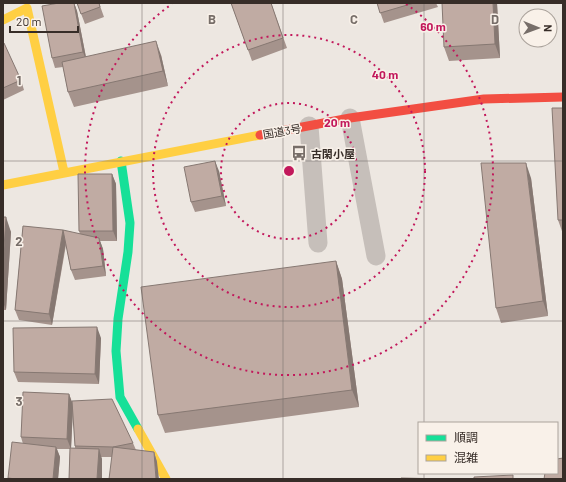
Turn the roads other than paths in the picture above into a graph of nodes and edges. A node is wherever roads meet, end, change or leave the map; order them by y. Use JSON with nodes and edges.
{"nodes":[{"id":1,"x":3,"y":20,"type":"edge"},
{"id":2,"x":563,"y":96,"type":"edge"},
{"id":3,"x":350,"y":118,"type":"junction"},
{"id":4,"x":309,"y":126,"type":"junction"},
{"id":5,"x":121,"y":161,"type":"junction"},
{"id":6,"x":64,"y":172,"type":"junction"},
{"id":7,"x":3,"y":185,"type":"edge"},
{"id":8,"x":318,"y":243,"type":"dead end"},
{"id":9,"x":376,"y":256,"type":"dead end"},
{"id":10,"x":166,"y":479,"type":"edge"}],
"edges":[{"from":1,"to":6,"type":"main road"},
{"from":2,"to":3,"type":"main road","name":"国道3号"},
{"from":3,"to":4,"type":"main road","name":"国道3号"},
{"from":3,"to":9,"type":"street"},
{"from":4,"to":5,"type":"main road","name":"国道3号"},
{"from":4,"to":8,"type":"street"},
{"from":5,"to":6,"type":"main road","name":"国道3号"},
{"from":5,"to":10,"type":"main road"},
{"from":6,"to":7,"type":"main road","name":"国道3号"}]}
